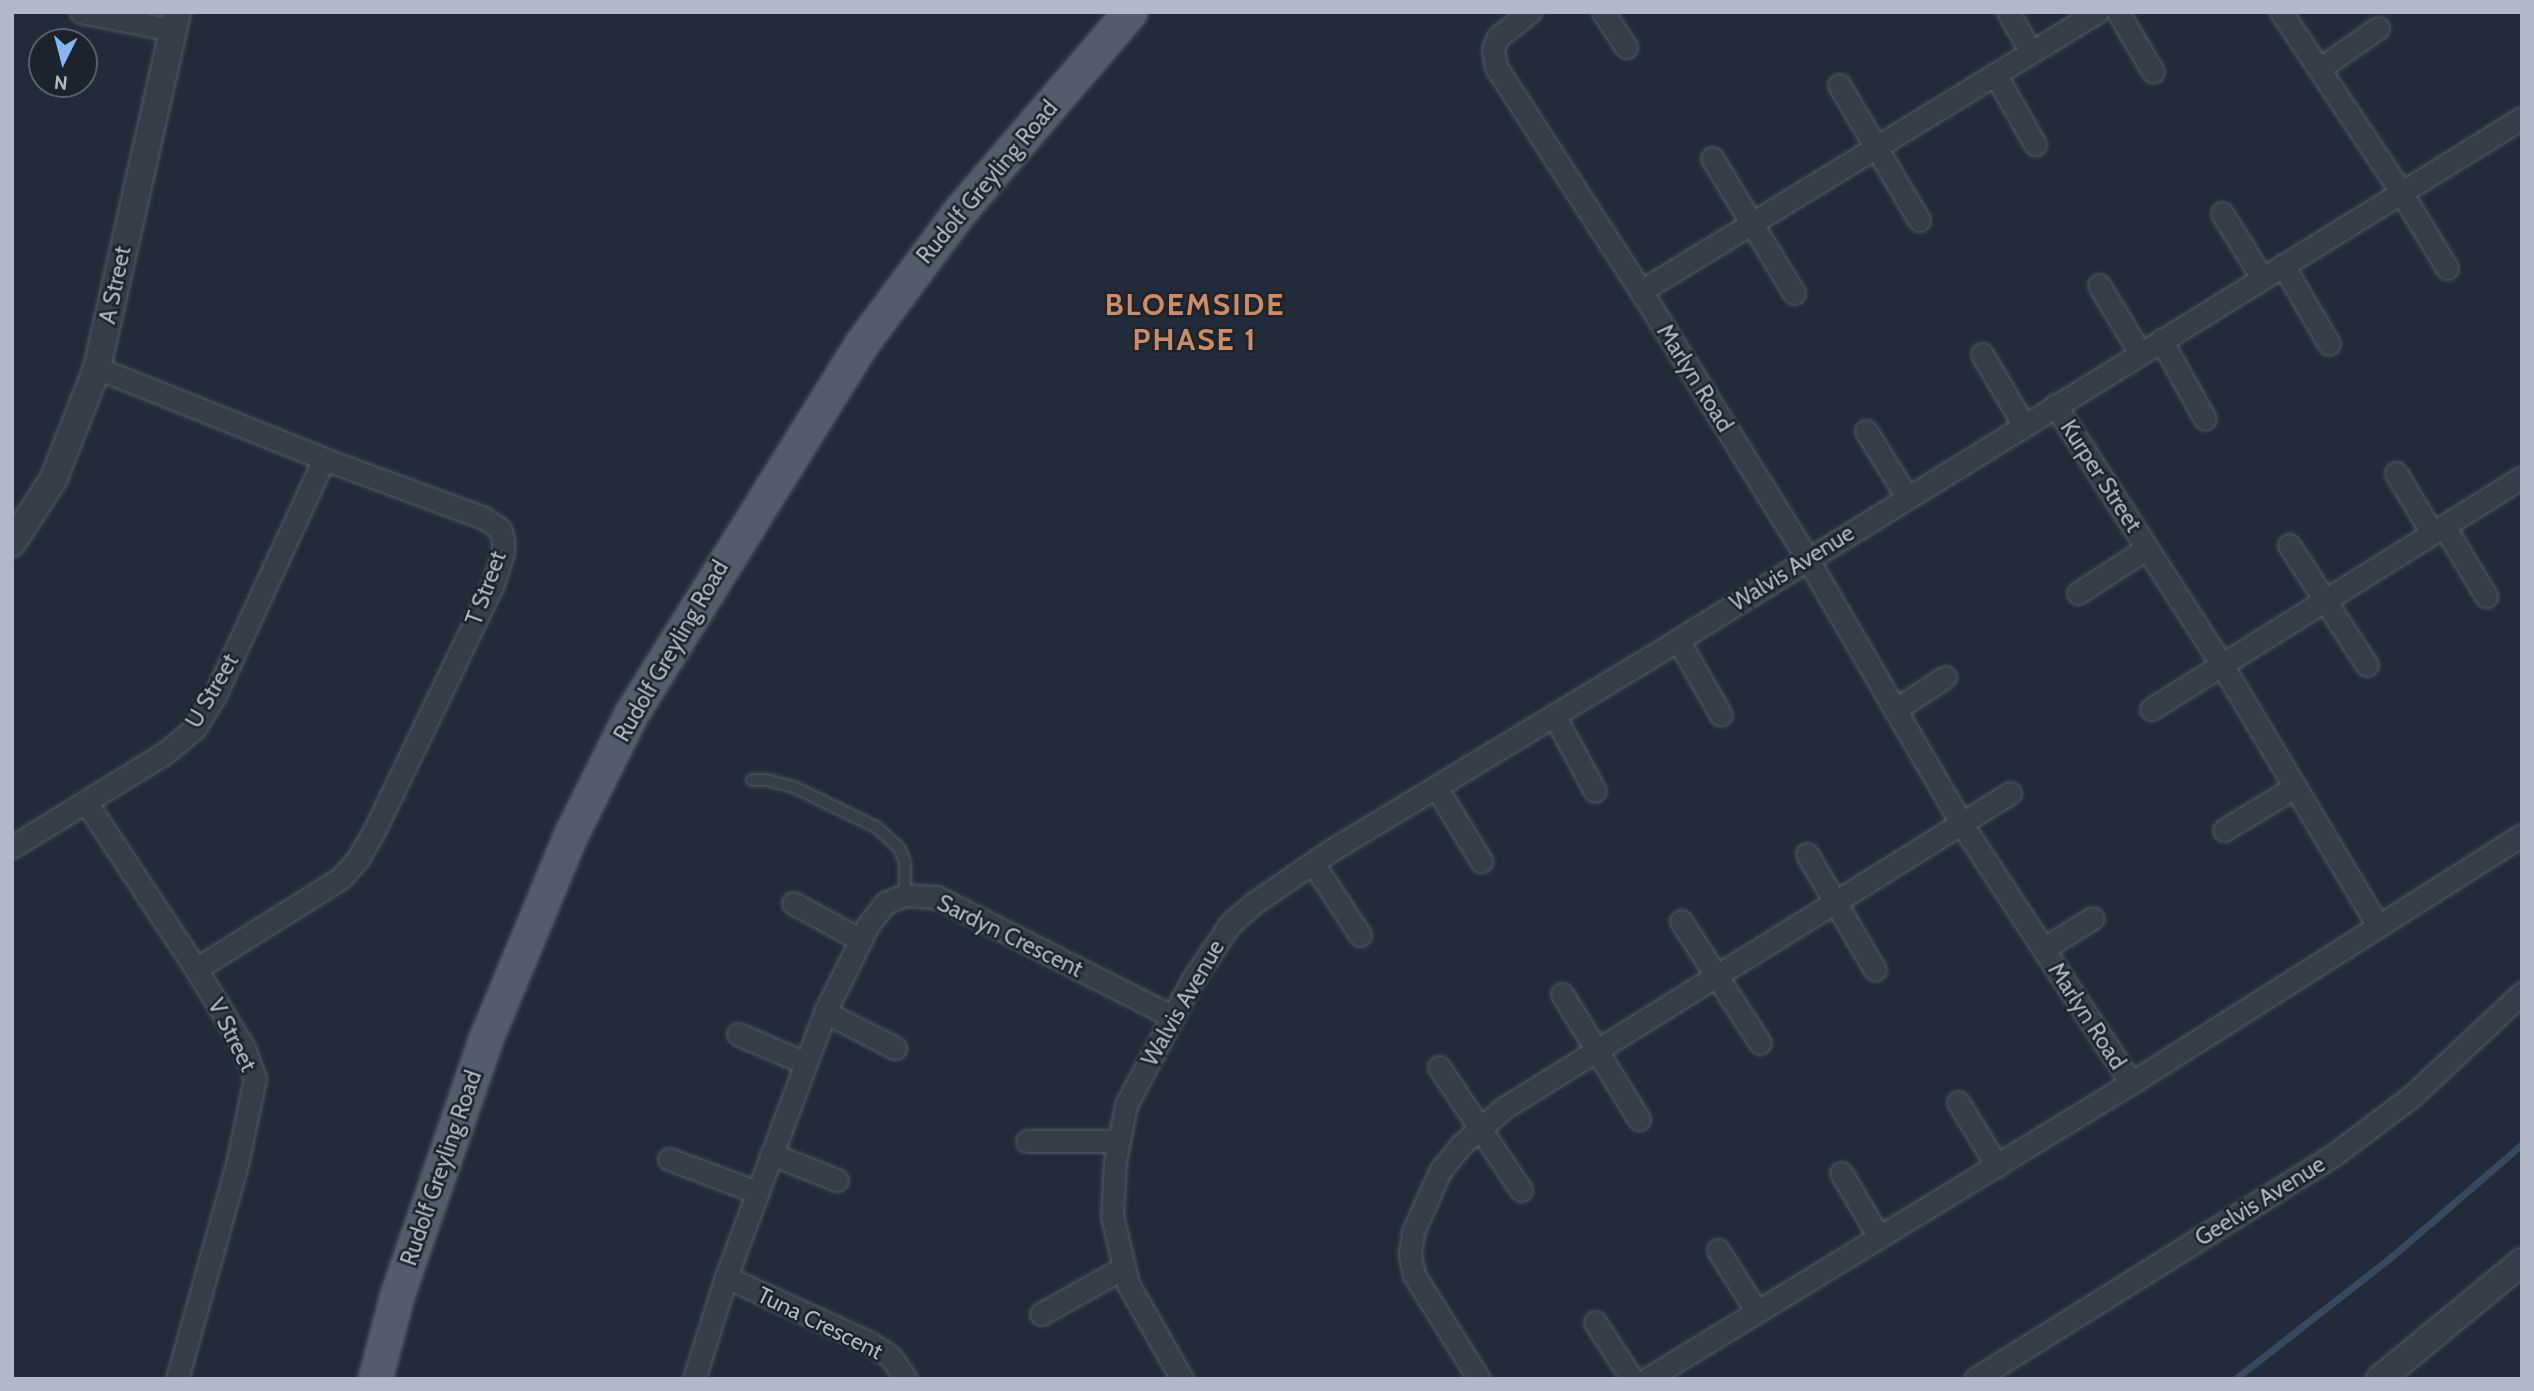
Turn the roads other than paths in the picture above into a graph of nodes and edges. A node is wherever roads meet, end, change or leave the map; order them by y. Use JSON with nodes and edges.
{"nodes":[{"id":1,"x":81,"y":12,"type":"edge"},
{"id":2,"x":1130,"y":12,"type":"edge"},
{"id":3,"x":1530,"y":12,"type":"edge"},
{"id":4,"x":1603,"y":12,"type":"edge"},
{"id":5,"x":2008,"y":12,"type":"edge"},
{"id":6,"x":2097,"y":12,"type":"edge"},
{"id":7,"x":2118,"y":12,"type":"edge"},
{"id":8,"x":2281,"y":12,"type":"edge"},
{"id":9,"x":175,"y":21,"type":"edge"},
{"id":10,"x":2378,"y":28,"type":"dead end"},
{"id":11,"x":1626,"y":47,"type":"dead end"},
{"id":12,"x":2031,"y":52,"type":"junction"},
{"id":13,"x":2319,"y":69,"type":"junction"},
{"id":14,"x":2153,"y":72,"type":"dead end"},
{"id":15,"x":1995,"y":74,"type":"junction"},
{"id":16,"x":1839,"y":85,"type":"dead end"},
{"id":17,"x":2522,"y":118,"type":"edge"},
{"id":18,"x":2035,"y":144,"type":"dead end"},
{"id":19,"x":1876,"y":146,"type":"junction"},
{"id":20,"x":1712,"y":158,"type":"dead end"},
{"id":21,"x":2402,"y":192,"type":"junction"},
{"id":22,"x":2222,"y":213,"type":"dead end"},
{"id":23,"x":1919,"y":220,"type":"dead end"},
{"id":24,"x":1751,"y":223,"type":"junction"},
{"id":25,"x":2283,"y":265,"type":"junction"},
{"id":26,"x":2447,"y":268,"type":"dead end"},
{"id":27,"x":2262,"y":278,"type":"junction"},
{"id":28,"x":2099,"y":285,"type":"dead end"},
{"id":29,"x":1641,"y":290,"type":"junction"},
{"id":30,"x":1794,"y":293,"type":"dead end"},
{"id":31,"x":2161,"y":340,"type":"junction"},
{"id":32,"x":2329,"y":344,"type":"dead end"},
{"id":33,"x":2140,"y":353,"type":"junction"},
{"id":34,"x":1982,"y":354,"type":"dead end"},
{"id":35,"x":97,"y":368,"type":"junction"},
{"id":36,"x":2055,"y":405,"type":"junction"},
{"id":37,"x":2205,"y":419,"type":"dead end"},
{"id":38,"x":2023,"y":424,"type":"junction"},
{"id":39,"x":1866,"y":431,"type":"dead end"},
{"id":40,"x":324,"y":459,"type":"junction"},
{"id":41,"x":2396,"y":472,"type":"dead end"},
{"id":42,"x":2522,"y":477,"type":"edge"},
{"id":43,"x":1907,"y":497,"type":"junction"},
{"id":44,"x":2438,"y":529,"type":"junction"},
{"id":45,"x":12,"y":543,"type":"edge"},
{"id":46,"x":2289,"y":545,"type":"dead end"},
{"id":47,"x":2147,"y":548,"type":"junction"},
{"id":48,"x":1807,"y":558,"type":"junction"},
{"id":49,"x":2078,"y":593,"type":"dead end"},
{"id":50,"x":2486,"y":596,"type":"dead end"},
{"id":51,"x":2324,"y":600,"type":"junction"},
{"id":52,"x":1678,"y":640,"type":"junction"},
{"id":53,"x":2222,"y":665,"type":"junction"},
{"id":54,"x":2367,"y":665,"type":"dead end"},
{"id":55,"x":1945,"y":677,"type":"dead end"},
{"id":56,"x":1895,"y":709,"type":"junction"},
{"id":57,"x":2151,"y":709,"type":"dead end"},
{"id":58,"x":1554,"y":715,"type":"junction"},
{"id":59,"x":1721,"y":715,"type":"dead end"},
{"id":60,"x":752,"y":780,"type":"dead end"},
{"id":61,"x":1436,"y":787,"type":"junction"},
{"id":62,"x":2295,"y":787,"type":"junction"},
{"id":63,"x":1595,"y":790,"type":"dead end"},
{"id":64,"x":2010,"y":793,"type":"dead end"},
{"id":65,"x":86,"y":802,"type":"junction"},
{"id":66,"x":1961,"y":823,"type":"junction"},
{"id":67,"x":2224,"y":830,"type":"dead end"},
{"id":68,"x":2522,"y":835,"type":"edge"},
{"id":69,"x":12,"y":847,"type":"edge"},
{"id":70,"x":1807,"y":854,"type":"dead end"},
{"id":71,"x":1481,"y":861,"type":"dead end"},
{"id":72,"x":1313,"y":863,"type":"junction"},
{"id":73,"x":905,"y":895,"type":"junction"},
{"id":74,"x":1835,"y":902,"type":"junction"},
{"id":75,"x":793,"y":903,"type":"dead end"},
{"id":76,"x":2094,"y":918,"type":"dead end"},
{"id":77,"x":1681,"y":921,"type":"dead end"},
{"id":78,"x":2378,"y":926,"type":"junction"},
{"id":79,"x":1360,"y":935,"type":"dead end"},
{"id":80,"x":861,"y":940,"type":"junction"},
{"id":81,"x":2044,"y":948,"type":"junction"},
{"id":82,"x":196,"y":969,"type":"junction"},
{"id":83,"x":1875,"y":970,"type":"dead end"},
{"id":84,"x":1717,"y":975,"type":"junction"},
{"id":85,"x":2522,"y":993,"type":"edge"},
{"id":86,"x":1562,"y":994,"type":"dead end"},
{"id":87,"x":825,"y":1012,"type":"junction"},
{"id":88,"x":1172,"y":1016,"type":"junction"},
{"id":89,"x":738,"y":1034,"type":"dead end"},
{"id":90,"x":1760,"y":1043,"type":"dead end"},
{"id":91,"x":895,"y":1048,"type":"dead end"},
{"id":92,"x":1597,"y":1050,"type":"junction"},
{"id":93,"x":805,"y":1063,"type":"junction"},
{"id":94,"x":1439,"y":1067,"type":"dead end"},
{"id":95,"x":2131,"y":1083,"type":"junction"},
{"id":96,"x":1958,"y":1102,"type":"dead end"},
{"id":97,"x":1639,"y":1119,"type":"dead end"},
{"id":98,"x":1478,"y":1130,"type":"junction"},
{"id":99,"x":1027,"y":1140,"type":"dead end"},
{"id":100,"x":1119,"y":1141,"type":"junction"},
{"id":101,"x":771,"y":1154,"type":"junction"},
{"id":102,"x":669,"y":1159,"type":"dead end"},
{"id":103,"x":1997,"y":1166,"type":"junction"},
{"id":104,"x":1841,"y":1172,"type":"dead end"},
{"id":105,"x":837,"y":1180,"type":"dead end"},
{"id":106,"x":1521,"y":1190,"type":"dead end"},
{"id":107,"x":757,"y":1192,"type":"junction"},
{"id":108,"x":1879,"y":1237,"type":"junction"},
{"id":109,"x":1718,"y":1250,"type":"dead end"},
{"id":110,"x":2522,"y":1262,"type":"edge"},
{"id":111,"x":1123,"y":1268,"type":"junction"},
{"id":112,"x":726,"y":1277,"type":"junction"},
{"id":113,"x":1757,"y":1311,"type":"junction"},
{"id":114,"x":1041,"y":1314,"type":"dead end"},
{"id":115,"x":1595,"y":1322,"type":"dead end"},
{"id":116,"x":1655,"y":1377,"type":"edge"},
{"id":117,"x":177,"y":1379,"type":"edge"},
{"id":118,"x":375,"y":1379,"type":"edge"},
{"id":119,"x":694,"y":1379,"type":"edge"},
{"id":120,"x":906,"y":1379,"type":"edge"},
{"id":121,"x":1182,"y":1379,"type":"edge"},
{"id":122,"x":1479,"y":1379,"type":"edge"},
{"id":123,"x":1632,"y":1379,"type":"edge"},
{"id":124,"x":1975,"y":1379,"type":"edge"},
{"id":125,"x":2380,"y":1379,"type":"edge"}],
"edges":[{"from":1,"to":9,"type":"street"},
{"from":2,"to":118,"type":"main road","name":"Rudolf Greyling Road"},
{"from":3,"to":29,"type":"street","name":"Marlyn Road"},
{"from":4,"to":11,"type":"street"},
{"from":5,"to":12,"type":"street"},
{"from":6,"to":12,"type":"street"},
{"from":7,"to":14,"type":"street"},
{"from":8,"to":13,"type":"street"},
{"from":9,"to":35,"type":"street","name":"A Street"},
{"from":10,"to":13,"type":"street"},
{"from":12,"to":15,"type":"street"},
{"from":13,"to":21,"type":"street"},
{"from":15,"to":18,"type":"street"},
{"from":15,"to":19,"type":"street"},
{"from":16,"to":19,"type":"street"},
{"from":17,"to":21,"type":"street","name":"Walvis Avenue"},
{"from":19,"to":23,"type":"street"},
{"from":19,"to":24,"type":"street"},
{"from":20,"to":24,"type":"street"},
{"from":21,"to":25,"type":"street","name":"Walvis Avenue"},
{"from":21,"to":26,"type":"street"},
{"from":22,"to":27,"type":"street"},
{"from":24,"to":29,"type":"street"},
{"from":24,"to":30,"type":"street"},
{"from":25,"to":27,"type":"street","name":"Walvis Avenue"},
{"from":25,"to":32,"type":"street"},
{"from":27,"to":31,"type":"street","name":"Walvis Avenue"},
{"from":28,"to":33,"type":"street"},
{"from":29,"to":48,"type":"street","name":"Marlyn Road"},
{"from":31,"to":33,"type":"street","name":"Walvis Avenue"},
{"from":31,"to":37,"type":"street"},
{"from":33,"to":36,"type":"street","name":"Walvis Avenue"},
{"from":34,"to":38,"type":"street"},
{"from":35,"to":40,"type":"street","name":"T Street"},
{"from":35,"to":45,"type":"street","name":"A Street"},
{"from":36,"to":38,"type":"street","name":"Walvis Avenue"},
{"from":36,"to":47,"type":"street","name":"Kurper Street"},
{"from":38,"to":43,"type":"street","name":"Walvis Avenue"},
{"from":39,"to":43,"type":"street"},
{"from":40,"to":65,"type":"street","name":"U Street"},
{"from":40,"to":82,"type":"street","name":"T Street"},
{"from":41,"to":44,"type":"street"},
{"from":42,"to":44,"type":"street"},
{"from":43,"to":48,"type":"street","name":"Walvis Avenue"},
{"from":44,"to":50,"type":"street"},
{"from":44,"to":51,"type":"street"},
{"from":46,"to":51,"type":"street"},
{"from":47,"to":49,"type":"street","name":"Kurper Street"},
{"from":47,"to":53,"type":"street","name":"Kurper Street"},
{"from":48,"to":52,"type":"street","name":"Walvis Avenue"},
{"from":48,"to":56,"type":"street","name":"Marlyn Road"},
{"from":51,"to":53,"type":"street"},
{"from":51,"to":54,"type":"street"},
{"from":52,"to":58,"type":"street","name":"Walvis Avenue"},
{"from":52,"to":59,"type":"street"},
{"from":53,"to":57,"type":"street"},
{"from":53,"to":62,"type":"street","name":"Kurper Street"},
{"from":55,"to":56,"type":"street"},
{"from":56,"to":66,"type":"street","name":"Marlyn Road"},
{"from":58,"to":61,"type":"street","name":"Walvis Avenue"},
{"from":58,"to":63,"type":"street"},
{"from":60,"to":73,"type":"lane"},
{"from":61,"to":71,"type":"street"},
{"from":61,"to":72,"type":"street","name":"Walvis Avenue"},
{"from":62,"to":67,"type":"street"},
{"from":62,"to":78,"type":"street","name":"Kurper Street"},
{"from":64,"to":66,"type":"street"},
{"from":65,"to":69,"type":"street","name":"U Street"},
{"from":65,"to":82,"type":"street","name":"V Street"},
{"from":66,"to":74,"type":"street"},
{"from":66,"to":81,"type":"street","name":"Marlyn Road"},
{"from":68,"to":78,"type":"street"},
{"from":70,"to":74,"type":"street"},
{"from":72,"to":79,"type":"street"},
{"from":72,"to":88,"type":"street","name":"Walvis Avenue"},
{"from":73,"to":80,"type":"street","name":"Sardyn Crescent"},
{"from":73,"to":88,"type":"street","name":"Sardyn Crescent"},
{"from":74,"to":83,"type":"street"},
{"from":74,"to":84,"type":"street"},
{"from":75,"to":80,"type":"street"},
{"from":76,"to":81,"type":"street","name":"Marlyn Road"},
{"from":77,"to":84,"type":"street"},
{"from":78,"to":95,"type":"street"},
{"from":80,"to":87,"type":"street","name":"Sardyn Crescent"},
{"from":81,"to":95,"type":"street","name":"Marlyn Road"},
{"from":82,"to":117,"type":"street","name":"V Street"},
{"from":84,"to":90,"type":"street"},
{"from":84,"to":92,"type":"street"},
{"from":85,"to":124,"type":"street","name":"Geelvis Avenue"},
{"from":86,"to":92,"type":"street"},
{"from":87,"to":91,"type":"street"},
{"from":87,"to":93,"type":"street","name":"Sardyn Crescent"},
{"from":88,"to":100,"type":"street","name":"Walvis Avenue"},
{"from":89,"to":93,"type":"street"},
{"from":92,"to":97,"type":"street"},
{"from":92,"to":98,"type":"street"},
{"from":93,"to":101,"type":"street","name":"Sardyn Crescent"},
{"from":94,"to":98,"type":"street"},
{"from":95,"to":103,"type":"street"},
{"from":96,"to":103,"type":"street"},
{"from":98,"to":106,"type":"street"},
{"from":98,"to":122,"type":"street"},
{"from":99,"to":100,"type":"street"},
{"from":100,"to":111,"type":"street","name":"Walvis Avenue"},
{"from":101,"to":105,"type":"street"},
{"from":101,"to":107,"type":"street","name":"Sardyn Crescent"},
{"from":102,"to":107,"type":"street"},
{"from":103,"to":108,"type":"street"},
{"from":104,"to":108,"type":"street"},
{"from":107,"to":112,"type":"street","name":"Sardyn Crescent"},
{"from":108,"to":113,"type":"street"},
{"from":109,"to":113,"type":"street"},
{"from":110,"to":125,"type":"street"},
{"from":111,"to":114,"type":"street"},
{"from":111,"to":121,"type":"street","name":"Walvis Avenue"},
{"from":112,"to":119,"type":"street","name":"Sardyn Crescent"},
{"from":112,"to":120,"type":"street","name":"Tuna Crescent"},
{"from":113,"to":116,"type":"street"},
{"from":115,"to":123,"type":"street"}]}
